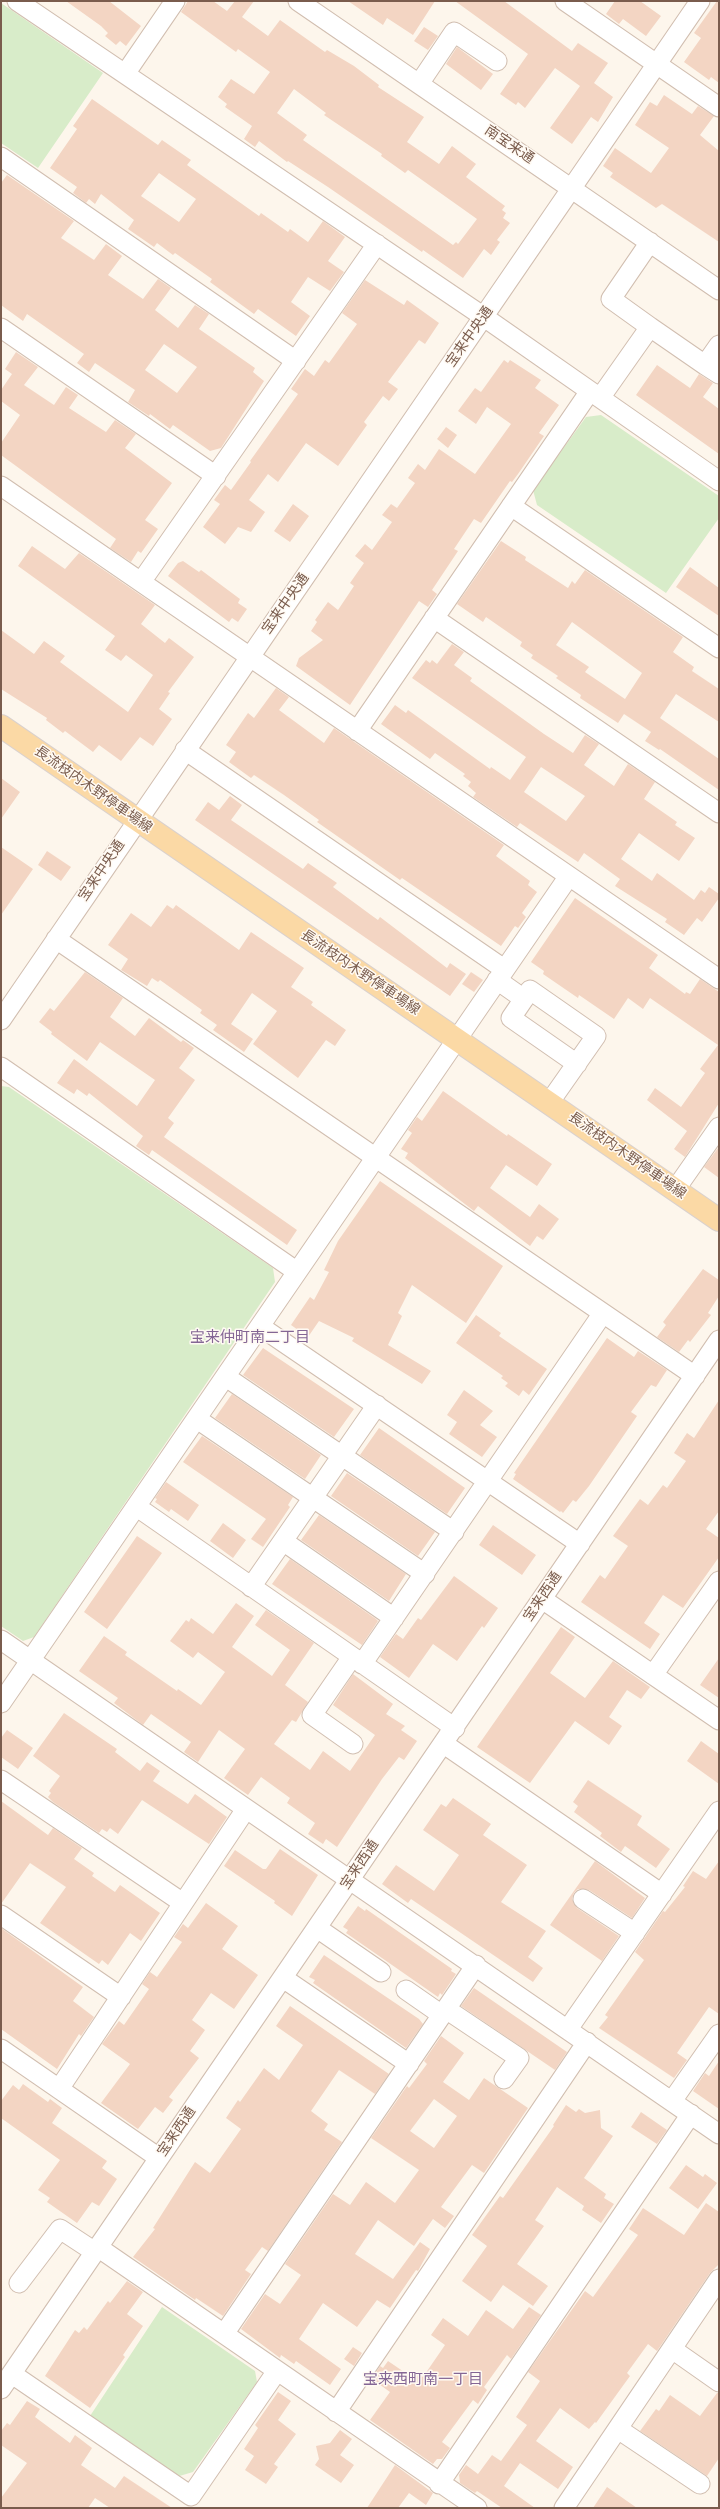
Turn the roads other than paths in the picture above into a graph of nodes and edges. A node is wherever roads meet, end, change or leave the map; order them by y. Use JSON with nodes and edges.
{"nodes":[{"id":1,"x":17,"y":1,"type":"edge"},
{"id":2,"x":175,"y":1,"type":"edge"},
{"id":3,"x":298,"y":1,"type":"edge"},
{"id":4,"x":565,"y":1,"type":"edge"},
{"id":5,"x":700,"y":1,"type":"edge"},
{"id":6,"x":497,"y":61,"type":"dead end"},
{"id":7,"x":657,"y":64,"type":"junction"},
{"id":8,"x":124,"y":74,"type":"junction"},
{"id":9,"x":419,"y":84,"type":"junction"},
{"id":10,"x":719,"y":107,"type":"edge"},
{"id":11,"x":1,"y":157,"type":"edge"},
{"id":12,"x":573,"y":189,"type":"junction"},
{"id":13,"x":650,"y":242,"type":"junction"},
{"id":14,"x":377,"y":244,"type":"junction"},
{"id":15,"x":719,"y":290,"type":"edge"},
{"id":16,"x":484,"y":317,"type":"junction"},
{"id":17,"x":650,"y":327,"type":"junction"},
{"id":18,"x":1,"y":328,"type":"edge"},
{"id":19,"x":719,"y":345,"type":"edge"},
{"id":20,"x":296,"y":361,"type":"junction"},
{"id":21,"x":712,"y":370,"type":"edge"},
{"id":22,"x":595,"y":395,"type":"junction"},
{"id":23,"x":216,"y":476,"type":"junction"},
{"id":24,"x":719,"y":482,"type":"edge"},
{"id":25,"x":1,"y":486,"type":"edge"},
{"id":26,"x":511,"y":506,"type":"junction"},
{"id":27,"x":141,"y":582,"type":"junction"},
{"id":28,"x":434,"y":618,"type":"junction"},
{"id":29,"x":719,"y":648,"type":"edge"},
{"id":30,"x":249,"y":657,"type":"junction"},
{"id":31,"x":1,"y":726,"type":"edge"},
{"id":32,"x":357,"y":731,"type":"junction"},
{"id":33,"x":185,"y":750,"type":"junction"},
{"id":34,"x":719,"y":813,"type":"edge"},
{"id":35,"x":136,"y":820,"type":"junction"},
{"id":36,"x":569,"y":876,"type":"junction"},
{"id":37,"x":56,"y":939,"type":"junction"},
{"id":38,"x":501,"y":975,"type":"junction"},
{"id":39,"x":719,"y":979,"type":"edge"},
{"id":40,"x":524,"y":999,"type":"junction"},
{"id":41,"x":1,"y":1020,"type":"edge"},
{"id":42,"x":456,"y":1039,"type":"junction"},
{"id":43,"x":577,"y":1064,"type":"junction"},
{"id":44,"x":1,"y":1067,"type":"edge"},
{"id":45,"x":549,"y":1103,"type":"junction"},
{"id":46,"x":719,"y":1127,"type":"edge"},
{"id":47,"x":376,"y":1157,"type":"junction"},
{"id":48,"x":675,"y":1190,"type":"junction"},
{"id":49,"x":719,"y":1220,"type":"edge"},
{"id":50,"x":296,"y":1271,"type":"junction"},
{"id":51,"x":603,"y":1313,"type":"junction"},
{"id":52,"x":261,"y":1327,"type":"junction"},
{"id":53,"x":719,"y":1340,"type":"edge"},
{"id":54,"x":695,"y":1376,"type":"junction"},
{"id":55,"x":226,"y":1377,"type":"junction"},
{"id":56,"x":377,"y":1405,"type":"junction"},
{"id":57,"x":197,"y":1419,"type":"junction"},
{"id":58,"x":342,"y":1455,"type":"junction"},
{"id":59,"x":489,"y":1482,"type":"junction"},
{"id":60,"x":312,"y":1498,"type":"junction"},
{"id":61,"x":137,"y":1507,"type":"junction"},
{"id":62,"x":454,"y":1532,"type":"junction"},
{"id":63,"x":283,"y":1541,"type":"junction"},
{"id":64,"x":580,"y":1544,"type":"junction"},
{"id":65,"x":425,"y":1574,"type":"junction"},
{"id":66,"x":719,"y":1581,"type":"edge"},
{"id":67,"x":251,"y":1587,"type":"junction"},
{"id":68,"x":542,"y":1599,"type":"junction"},
{"id":69,"x":394,"y":1618,"type":"junction"},
{"id":70,"x":1,"y":1640,"type":"edge"},
{"id":71,"x":30,"y":1660,"type":"junction"},
{"id":72,"x":357,"y":1661,"type":"junction"},
{"id":73,"x":653,"y":1675,"type":"junction"},
{"id":74,"x":1,"y":1703,"type":"edge"},
{"id":75,"x":719,"y":1720,"type":"edge"},
{"id":76,"x":455,"y":1728,"type":"junction"},
{"id":77,"x":353,"y":1744,"type":"dead end"},
{"id":78,"x":444,"y":1744,"type":"junction"},
{"id":79,"x":1,"y":1780,"type":"edge"},
{"id":80,"x":246,"y":1809,"type":"junction"},
{"id":81,"x":719,"y":1811,"type":"edge"},
{"id":82,"x":350,"y":1880,"type":"junction"},
{"id":83,"x":662,"y":1894,"type":"junction"},
{"id":84,"x":583,"y":1899,"type":"dead end"},
{"id":85,"x":183,"y":1903,"type":"junction"},
{"id":86,"x":1,"y":1915,"type":"edge"},
{"id":87,"x":317,"y":1928,"type":"junction"},
{"id":88,"x":635,"y":1933,"type":"junction"},
{"id":89,"x":476,"y":1965,"type":"junction"},
{"id":90,"x":381,"y":1972,"type":"dead end"},
{"id":91,"x":283,"y":1978,"type":"junction"},
{"id":92,"x":406,"y":1990,"type":"dead end"},
{"id":93,"x":121,"y":1997,"type":"junction"},
{"id":94,"x":444,"y":2012,"type":"junction"},
{"id":95,"x":568,"y":2029,"type":"junction"},
{"id":96,"x":719,"y":2034,"type":"edge"},
{"id":97,"x":587,"y":2042,"type":"junction"},
{"id":98,"x":1,"y":2049,"type":"edge"},
{"id":99,"x":409,"y":2064,"type":"junction"},
{"id":100,"x":504,"y":2079,"type":"dead end"},
{"id":101,"x":59,"y":2088,"type":"junction"},
{"id":102,"x":672,"y":2101,"type":"junction"},
{"id":103,"x":691,"y":2114,"type":"junction"},
{"id":104,"x":719,"y":2134,"type":"edge"},
{"id":105,"x":159,"y":2158,"type":"junction"},
{"id":106,"x":97,"y":2250,"type":"junction"},
{"id":107,"x":19,"y":2283,"type":"dead end"},
{"id":108,"x":718,"y":2283,"type":"edge"},
{"id":109,"x":224,"y":2334,"type":"junction"},
{"id":110,"x":672,"y":2349,"type":"junction"},
{"id":111,"x":277,"y":2371,"type":"junction"},
{"id":112,"x":719,"y":2382,"type":"edge"},
{"id":113,"x":4,"y":2385,"type":"edge"},
{"id":114,"x":336,"y":2412,"type":"junction"},
{"id":115,"x":618,"y":2428,"type":"junction"},
{"id":116,"x":439,"y":2484,"type":"junction"},
{"id":117,"x":700,"y":2484,"type":"dead end"},
{"id":118,"x":477,"y":2508,"type":"edge"},
{"id":119,"x":564,"y":2508,"type":"edge"}],
"edges":[{"from":1,"to":8,"type":"street"},
{"from":2,"to":8,"type":"street"},
{"from":3,"to":9,"type":"street","name":"南宝来通"},
{"from":4,"to":7,"type":"street"},
{"from":5,"to":7,"type":"street","name":"宝来中央通"},
{"from":6,"to":9,"type":"street"},
{"from":7,"to":10,"type":"street"},
{"from":7,"to":12,"type":"street","name":"宝来中央通"},
{"from":8,"to":14,"type":"street"},
{"from":9,"to":12,"type":"street","name":"南宝来通"},
{"from":11,"to":20,"type":"street"},
{"from":12,"to":13,"type":"street","name":"南宝来通"},
{"from":12,"to":16,"type":"street","name":"宝来中央通"},
{"from":13,"to":15,"type":"street","name":"南宝来通"},
{"from":13,"to":17,"type":"street"},
{"from":14,"to":16,"type":"street"},
{"from":14,"to":20,"type":"street"},
{"from":16,"to":22,"type":"street"},
{"from":16,"to":30,"type":"street","name":"宝来中央通"},
{"from":17,"to":21,"type":"street"},
{"from":17,"to":22,"type":"street"},
{"from":18,"to":23,"type":"street"},
{"from":19,"to":21,"type":"street"},
{"from":20,"to":23,"type":"street"},
{"from":22,"to":24,"type":"street"},
{"from":22,"to":26,"type":"street"},
{"from":23,"to":27,"type":"street"},
{"from":25,"to":27,"type":"street"},
{"from":26,"to":28,"type":"street"},
{"from":26,"to":29,"type":"street"},
{"from":27,"to":30,"type":"street"},
{"from":28,"to":32,"type":"street"},
{"from":28,"to":34,"type":"street"},
{"from":30,"to":32,"type":"street"},
{"from":30,"to":33,"type":"street","name":"宝来中央通"},
{"from":31,"to":35,"type":"main road","name":"長流枝内木野停車場線"},
{"from":32,"to":36,"type":"street"},
{"from":33,"to":35,"type":"street","name":"宝来中央通"},
{"from":33,"to":38,"type":"street"},
{"from":35,"to":37,"type":"street","name":"宝来中央通"},
{"from":35,"to":42,"type":"main road","name":"長流枝内木野停車場線"},
{"from":36,"to":38,"type":"street"},
{"from":36,"to":39,"type":"street"},
{"from":37,"to":41,"type":"street","name":"宝来中央通"},
{"from":37,"to":47,"type":"street"},
{"from":38,"to":40,"type":"street"},
{"from":38,"to":42,"type":"street"},
{"from":40,"to":43,"type":"street"},
{"from":40,"to":43,"type":"street"},
{"from":42,"to":45,"type":"main road","name":"長流枝内木野停車場線"},
{"from":42,"to":47,"type":"street"},
{"from":43,"to":45,"type":"street"},
{"from":44,"to":50,"type":"street"},
{"from":45,"to":48,"type":"main road","name":"長流枝内木野停車場線"},
{"from":46,"to":48,"type":"street"},
{"from":47,"to":50,"type":"street"},
{"from":47,"to":51,"type":"street"},
{"from":48,"to":49,"type":"main road","name":"長流枝内木野停車場線"},
{"from":50,"to":52,"type":"street"},
{"from":51,"to":54,"type":"street"},
{"from":51,"to":59,"type":"street"},
{"from":52,"to":55,"type":"street"},
{"from":52,"to":56,"type":"street"},
{"from":53,"to":54,"type":"street","name":"宝来西通"},
{"from":54,"to":64,"type":"street","name":"宝来西通"},
{"from":55,"to":57,"type":"street"},
{"from":55,"to":58,"type":"street"},
{"from":56,"to":58,"type":"street"},
{"from":56,"to":59,"type":"street"},
{"from":57,"to":60,"type":"street"},
{"from":57,"to":61,"type":"street"},
{"from":58,"to":60,"type":"street"},
{"from":58,"to":62,"type":"street"},
{"from":59,"to":62,"type":"street"},
{"from":59,"to":64,"type":"street"},
{"from":60,"to":63,"type":"street"},
{"from":60,"to":65,"type":"street"},
{"from":61,"to":67,"type":"street"},
{"from":61,"to":71,"type":"street"},
{"from":62,"to":65,"type":"street"},
{"from":63,"to":67,"type":"street"},
{"from":63,"to":69,"type":"street"},
{"from":64,"to":68,"type":"street","name":"宝来西通"},
{"from":65,"to":69,"type":"street"},
{"from":66,"to":73,"type":"street"},
{"from":67,"to":72,"type":"street"},
{"from":68,"to":73,"type":"street"},
{"from":68,"to":76,"type":"street","name":"宝来西通"},
{"from":69,"to":72,"type":"street"},
{"from":70,"to":71,"type":"street"},
{"from":71,"to":74,"type":"street"},
{"from":71,"to":80,"type":"street"},
{"from":72,"to":76,"type":"street"},
{"from":72,"to":77,"type":"street"},
{"from":73,"to":75,"type":"street"},
{"from":76,"to":78,"type":"street","name":"宝来西通"},
{"from":78,"to":82,"type":"street","name":"宝来西通"},
{"from":78,"to":83,"type":"street"},
{"from":79,"to":85,"type":"street"},
{"from":80,"to":82,"type":"street"},
{"from":80,"to":85,"type":"street"},
{"from":81,"to":83,"type":"street"},
{"from":82,"to":87,"type":"street","name":"宝来西通"},
{"from":82,"to":89,"type":"street"},
{"from":83,"to":88,"type":"street"},
{"from":84,"to":88,"type":"street"},
{"from":85,"to":93,"type":"street"},
{"from":86,"to":93,"type":"street"},
{"from":87,"to":90,"type":"street"},
{"from":87,"to":91,"type":"street","name":"宝来西通"},
{"from":88,"to":95,"type":"street"},
{"from":89,"to":94,"type":"street"},
{"from":89,"to":95,"type":"street"},
{"from":91,"to":99,"type":"street"},
{"from":91,"to":105,"type":"street","name":"宝来西通"},
{"from":92,"to":94,"type":"street"},
{"from":93,"to":101,"type":"street"},
{"from":94,"to":99,"type":"street"},
{"from":94,"to":100,"type":"street"},
{"from":95,"to":97,"type":"street"},
{"from":96,"to":102,"type":"street"},
{"from":97,"to":102,"type":"street"},
{"from":97,"to":114,"type":"street"},
{"from":98,"to":101,"type":"street"},
{"from":99,"to":109,"type":"street"},
{"from":101,"to":105,"type":"street"},
{"from":102,"to":103,"type":"street"},
{"from":103,"to":104,"type":"street"},
{"from":103,"to":116,"type":"street"},
{"from":105,"to":106,"type":"street","name":"宝来西通"},
{"from":106,"to":107,"type":"street"},
{"from":106,"to":109,"type":"street"},
{"from":106,"to":113,"type":"street","name":"宝来西通"},
{"from":108,"to":110,"type":"street"},
{"from":109,"to":111,"type":"street"},
{"from":110,"to":112,"type":"street"},
{"from":110,"to":115,"type":"street"},
{"from":111,"to":113,"type":"street"},
{"from":111,"to":114,"type":"street"},
{"from":114,"to":116,"type":"street"},
{"from":115,"to":117,"type":"street"},
{"from":115,"to":119,"type":"street"},
{"from":116,"to":118,"type":"street"}]}
